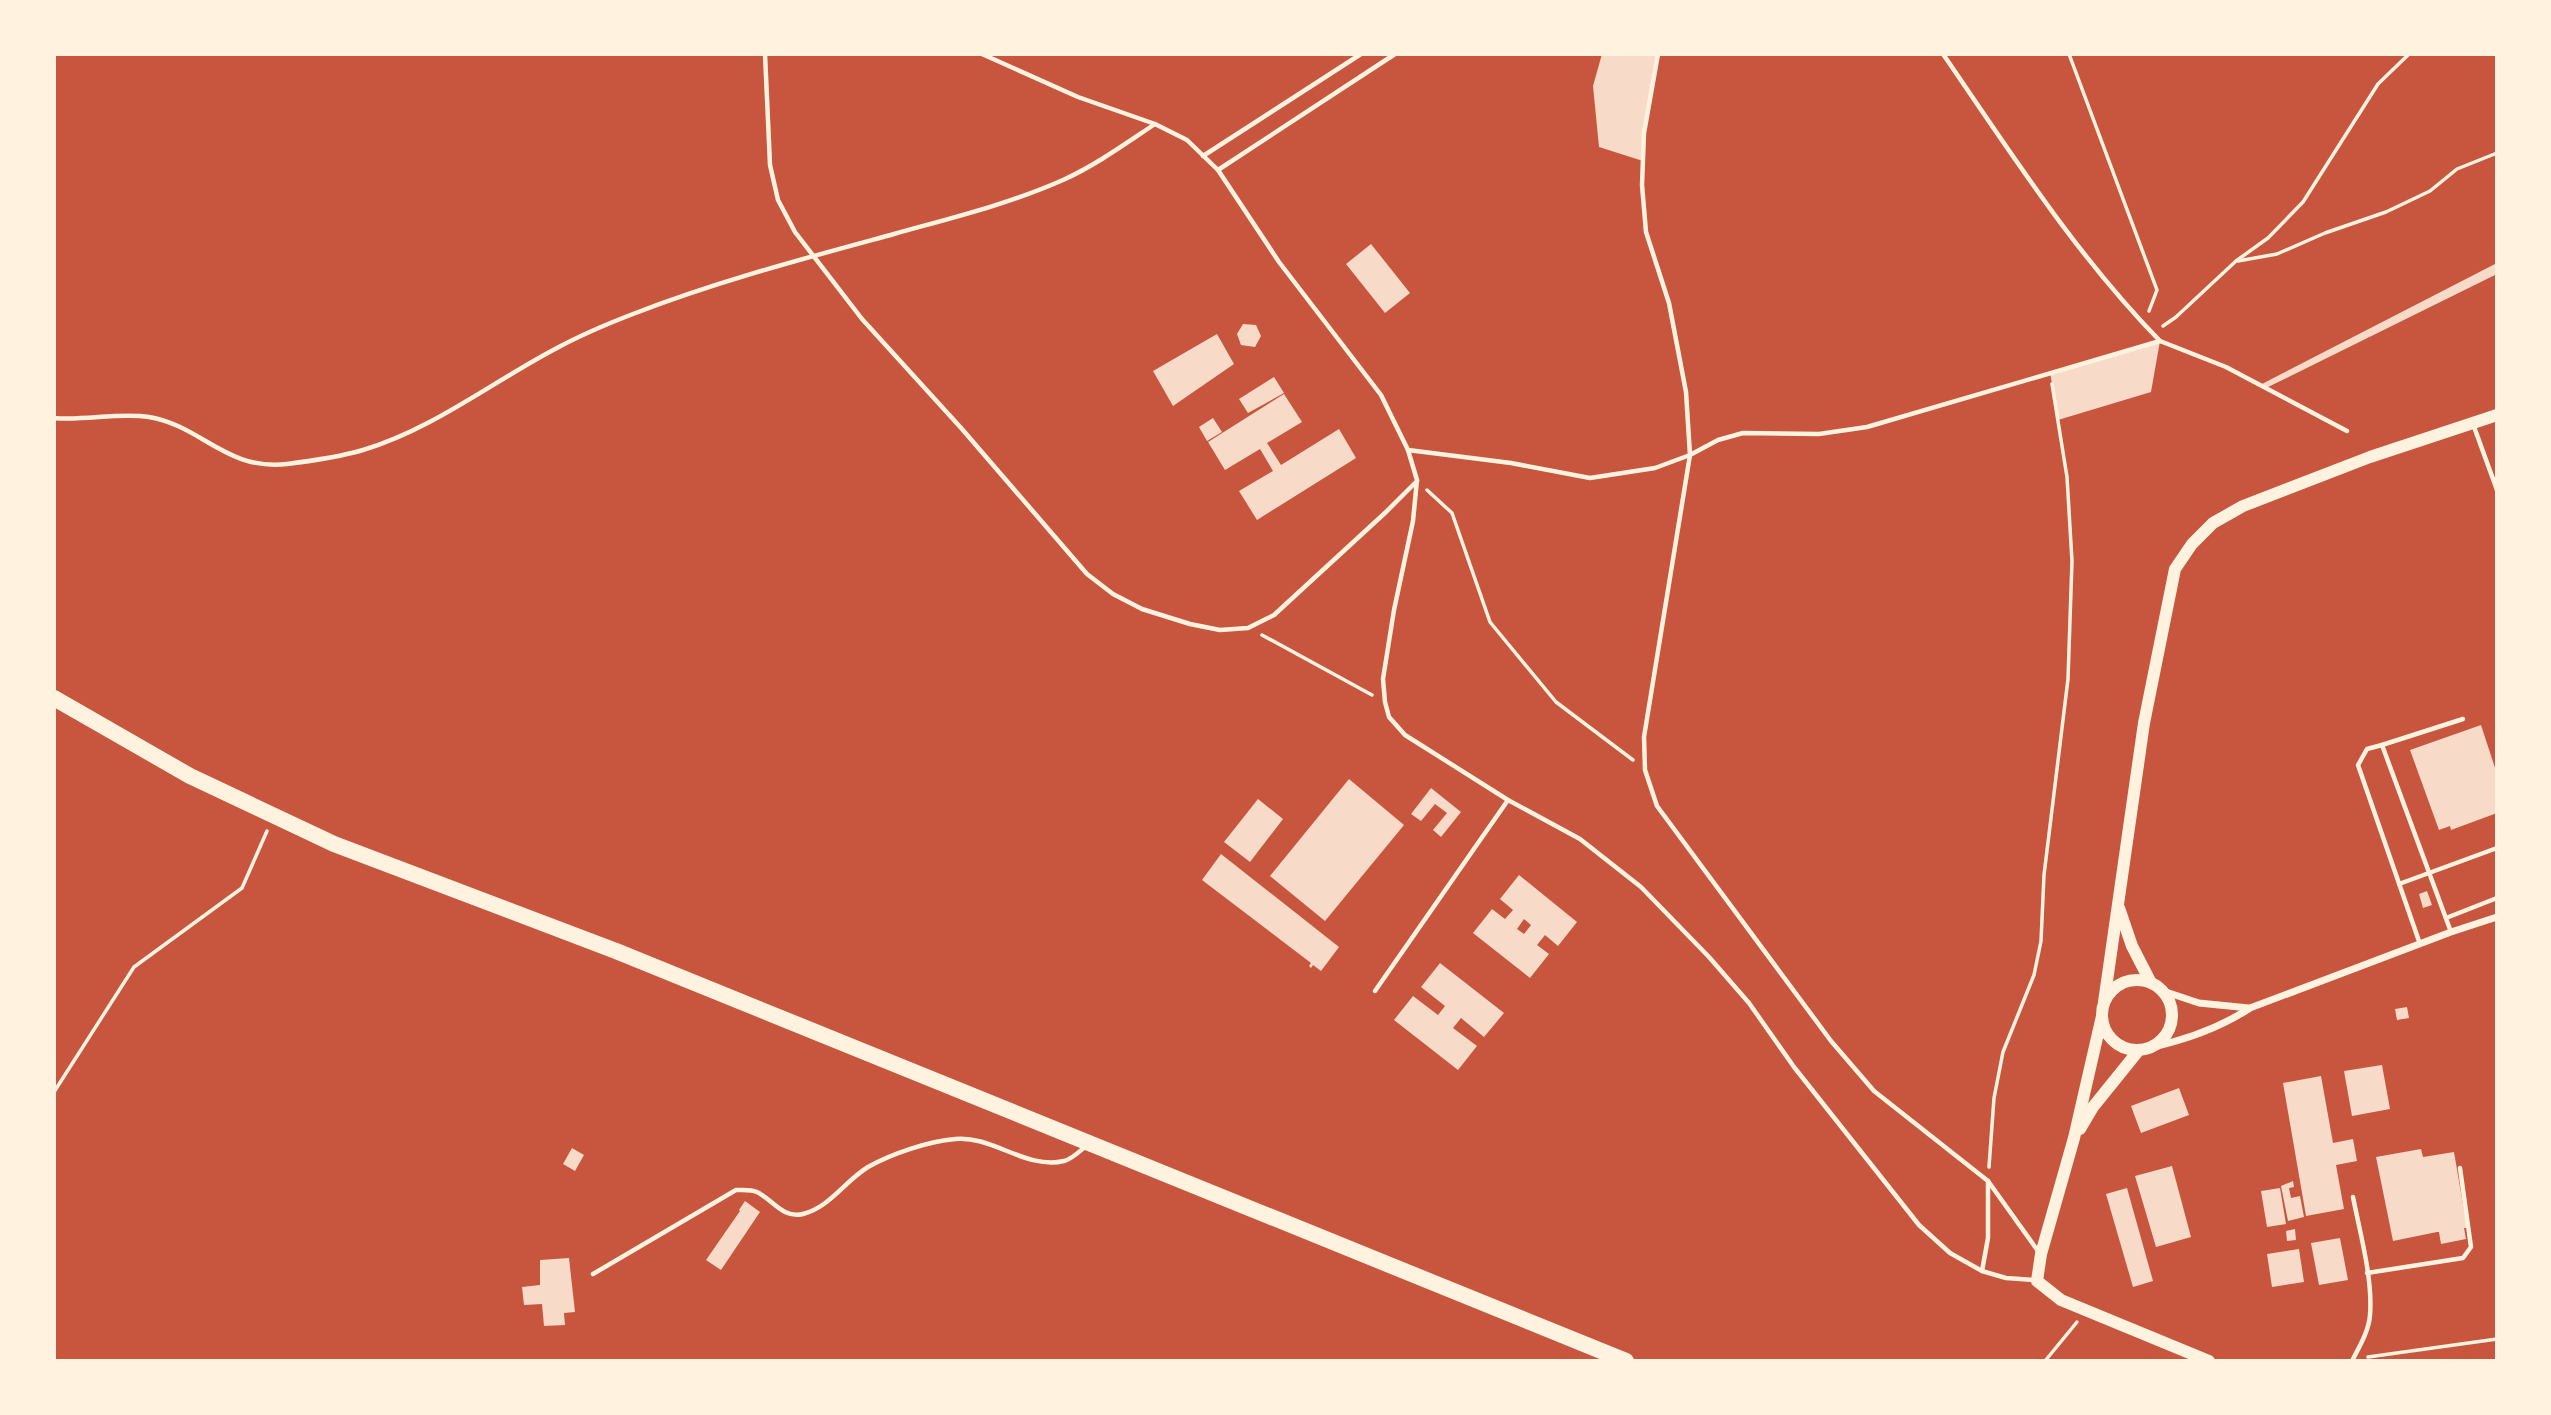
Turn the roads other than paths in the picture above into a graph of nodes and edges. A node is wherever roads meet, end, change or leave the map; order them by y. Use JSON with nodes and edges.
{"nodes":[{"id":1,"x":765,"y":54,"type":"edge"},
{"id":2,"x":982,"y":54,"type":"edge"},
{"id":3,"x":1361,"y":54,"type":"edge"},
{"id":4,"x":1395,"y":54,"type":"edge"},
{"id":5,"x":1658,"y":54,"type":"edge"},
{"id":6,"x":1943,"y":54,"type":"edge"},
{"id":7,"x":1155,"y":124,"type":"junction"},
{"id":8,"x":1203,"y":156,"type":"junction"},
{"id":9,"x":1218,"y":170,"type":"junction"},
{"id":10,"x":813,"y":256,"type":"junction"},
{"id":11,"x":2160,"y":341,"type":"junction"},
{"id":12,"x":2497,"y":415,"type":"edge"},
{"id":13,"x":54,"y":418,"type":"edge"},
{"id":14,"x":2473,"y":423,"type":"junction"},
{"id":15,"x":2347,"y":432,"type":"dead end"},
{"id":16,"x":1408,"y":450,"type":"junction"},
{"id":17,"x":1690,"y":455,"type":"junction"},
{"id":18,"x":1417,"y":480,"type":"junction"},
{"id":19,"x":2497,"y":490,"type":"edge"},
{"id":20,"x":54,"y":698,"type":"edge"},
{"id":21,"x":2463,"y":719,"type":"dead end"},
{"id":22,"x":2382,"y":745,"type":"junction"},
{"id":23,"x":1508,"y":800,"type":"junction"},
{"id":24,"x":2497,"y":848,"type":"edge"},
{"id":25,"x":2429,"y":873,"type":"junction"},
{"id":26,"x":2399,"y":884,"type":"junction"},
{"id":27,"x":2497,"y":898,"type":"edge"},
{"id":28,"x":2118,"y":904,"type":"junction"},
{"id":29,"x":2497,"y":917,"type":"edge"},
{"id":30,"x":2446,"y":918,"type":"junction"},
{"id":31,"x":2451,"y":932,"type":"junction"},
{"id":32,"x":2420,"y":944,"type":"junction"},
{"id":33,"x":2151,"y":983,"type":"junction"},
{"id":34,"x":1375,"y":991,"type":"dead end"},
{"id":35,"x":2163,"y":991,"type":"junction"},
{"id":36,"x":2104,"y":1002,"type":"junction"},
{"id":37,"x":2250,"y":1008,"type":"junction"},
{"id":38,"x":2102,"y":1016,"type":"junction"},
{"id":39,"x":2153,"y":1047,"type":"junction"},
{"id":40,"x":2139,"y":1050,"type":"junction"},
{"id":41,"x":2074,"y":1138,"type":"junction"},
{"id":42,"x":1090,"y":1144,"type":"junction"},
{"id":43,"x":2460,"y":1168,"type":"dead end"},
{"id":44,"x":1988,"y":1181,"type":"junction"},
{"id":45,"x":2353,"y":1197,"type":"dead end"},
{"id":46,"x":2040,"y":1254,"type":"junction"},
{"id":47,"x":1982,"y":1271,"type":"junction"},
{"id":48,"x":2367,"y":1273,"type":"junction"},
{"id":49,"x":593,"y":1275,"type":"dead end"},
{"id":50,"x":2037,"y":1281,"type":"junction"},
{"id":51,"x":2353,"y":1360,"type":"edge"},
{"id":52,"x":1626,"y":1361,"type":"edge"},
{"id":53,"x":2208,"y":1361,"type":"edge"}],
"edges":[{"from":1,"to":10,"type":"lane"},
{"from":2,"to":7,"type":"lane"},
{"from":3,"to":8,"type":"lane"},
{"from":4,"to":9,"type":"lane"},
{"from":5,"to":17,"type":"lane"},
{"from":6,"to":11,"type":"lane"},
{"from":7,"to":8,"type":"lane"},
{"from":7,"to":10,"type":"lane"},
{"from":8,"to":9,"type":"lane"},
{"from":9,"to":16,"type":"lane"},
{"from":10,"to":13,"type":"lane"},
{"from":10,"to":18,"type":"lane"},
{"from":11,"to":15,"type":"lane"},
{"from":11,"to":17,"type":"lane"},
{"from":12,"to":14,"type":"street"},
{"from":14,"to":19,"type":"lane"},
{"from":14,"to":28,"type":"street"},
{"from":16,"to":17,"type":"lane"},
{"from":16,"to":18,"type":"lane"},
{"from":17,"to":44,"type":"lane"},
{"from":18,"to":23,"type":"lane"},
{"from":20,"to":42,"type":"main road"},
{"from":21,"to":22,"type":"lane"},
{"from":22,"to":25,"type":"lane"},
{"from":22,"to":26,"type":"lane"},
{"from":23,"to":34,"type":"lane"},
{"from":23,"to":47,"type":"lane"},
{"from":24,"to":25,"type":"lane"},
{"from":25,"to":26,"type":"lane"},
{"from":25,"to":30,"type":"lane"},
{"from":26,"to":32,"type":"lane"},
{"from":27,"to":30,"type":"lane"},
{"from":28,"to":33,"type":"street"},
{"from":28,"to":36,"type":"street"},
{"from":29,"to":31,"type":"street"},
{"from":30,"to":31,"type":"lane"},
{"from":31,"to":32,"type":"street"},
{"from":32,"to":37,"type":"street"},
{"from":33,"to":35,"type":"street"},
{"from":33,"to":36,"type":"street"},
{"from":35,"to":37,"type":"street"},
{"from":35,"to":39,"type":"street"},
{"from":36,"to":38,"type":"street"},
{"from":37,"to":39,"type":"street"},
{"from":38,"to":40,"type":"street"},
{"from":38,"to":41,"type":"street"},
{"from":39,"to":40,"type":"street"},
{"from":40,"to":41,"type":"street"},
{"from":41,"to":46,"type":"street"},
{"from":42,"to":49,"type":"lane"},
{"from":42,"to":52,"type":"main road"},
{"from":43,"to":48,"type":"lane"},
{"from":44,"to":46,"type":"lane"},
{"from":44,"to":47,"type":"lane"},
{"from":45,"to":48,"type":"lane"},
{"from":46,"to":50,"type":"street"},
{"from":47,"to":50,"type":"lane"},
{"from":48,"to":51,"type":"lane"},
{"from":50,"to":53,"type":"street"}]}
